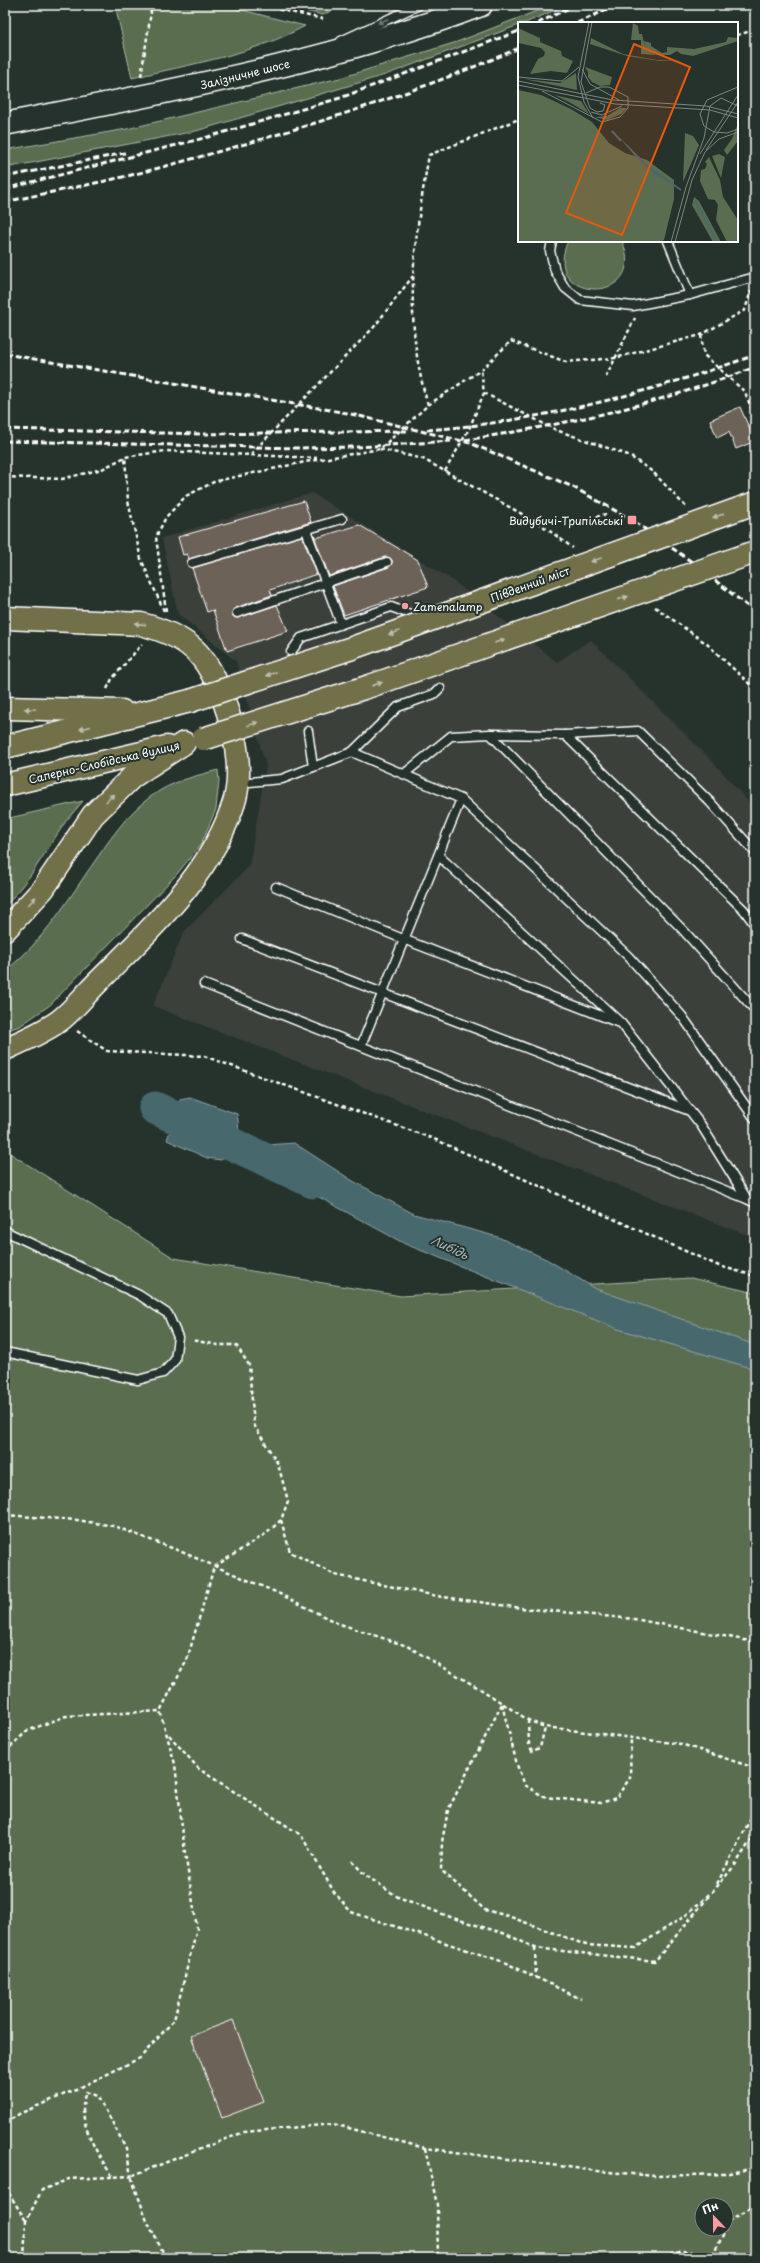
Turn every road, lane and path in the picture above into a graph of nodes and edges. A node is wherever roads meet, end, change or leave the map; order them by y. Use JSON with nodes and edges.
{"nodes":[{"id":1,"x":149,"y":5,"type":"edge"},
{"id":2,"x":258,"y":5,"type":"edge"},
{"id":3,"x":419,"y":5,"type":"edge"},
{"id":4,"x":481,"y":5,"type":"edge"},
{"id":5,"x":323,"y":19,"type":"dead end"},
{"id":6,"x":755,"y":30,"type":"edge"},
{"id":7,"x":738,"y":35,"type":"edge"},
{"id":8,"x":307,"y":59,"type":"junction"},
{"id":9,"x":141,"y":80,"type":"dead end"},
{"id":10,"x":518,"y":119,"type":"edge"},
{"id":11,"x":5,"y":124,"type":"edge"},
{"id":12,"x":552,"y":242,"type":"edge"},
{"id":13,"x":669,"y":242,"type":"edge"},
{"id":14,"x":413,"y":276,"type":"junction"},
{"id":15,"x":755,"y":277,"type":"edge"},
{"id":16,"x":690,"y":295,"type":"junction"},
{"id":17,"x":641,"y":305,"type":"junction"},
{"id":18,"x":701,"y":335,"type":"junction"},
{"id":19,"x":615,"y":358,"type":"junction"},
{"id":20,"x":481,"y":370,"type":"junction"},
{"id":21,"x":606,"y":377,"type":"dead end"},
{"id":22,"x":484,"y":393,"type":"junction"},
{"id":23,"x":428,"y":404,"type":"junction"},
{"id":24,"x":755,"y":418,"type":"edge"},
{"id":25,"x":251,"y":454,"type":"junction"},
{"id":26,"x":125,"y":457,"type":"junction"},
{"id":27,"x":323,"y":458,"type":"junction"},
{"id":28,"x":445,"y":471,"type":"dead end"},
{"id":29,"x":5,"y":477,"type":"edge"},
{"id":30,"x":755,"y":503,"type":"edge"},
{"id":31,"x":689,"y":510,"type":"dead end"},
{"id":32,"x":606,"y":514,"type":"dead end"},
{"id":33,"x":596,"y":517,"type":"dead end"},
{"id":34,"x":342,"y":519,"type":"dead end"},
{"id":35,"x":306,"y":530,"type":"junction"},
{"id":36,"x":755,"y":552,"type":"edge"},
{"id":37,"x":387,"y":562,"type":"dead end"},
{"id":38,"x":192,"y":563,"type":"dead end"},
{"id":39,"x":750,"y":573,"type":"dead end"},
{"id":40,"x":755,"y":579,"type":"edge"},
{"id":41,"x":326,"y":583,"type":"junction"},
{"id":42,"x":237,"y":613,"type":"dead end"},
{"id":43,"x":410,"y":614,"type":"dead end"},
{"id":44,"x":5,"y":618,"type":"edge"},
{"id":45,"x":341,"y":624,"type":"junction"},
{"id":46,"x":145,"y":640,"type":"dead end"},
{"id":47,"x":291,"y":652,"type":"dead end"},
{"id":48,"x":440,"y":688,"type":"dead end"},
{"id":49,"x":107,"y":689,"type":"dead end"},
{"id":50,"x":5,"y":708,"type":"edge"},
{"id":51,"x":153,"y":712,"type":"junction"},
{"id":52,"x":308,"y":731,"type":"dead end"},
{"id":53,"x":490,"y":734,"type":"junction"},
{"id":54,"x":565,"y":735,"type":"junction"},
{"id":55,"x":194,"y":741,"type":"junction"},
{"id":56,"x":5,"y":747,"type":"edge"},
{"id":57,"x":352,"y":752,"type":"junction"},
{"id":58,"x":313,"y":767,"type":"junction"},
{"id":59,"x":404,"y":774,"type":"junction"},
{"id":60,"x":237,"y":783,"type":"junction"},
{"id":61,"x":5,"y":785,"type":"edge"},
{"id":62,"x":461,"y":799,"type":"junction"},
{"id":63,"x":755,"y":852,"type":"edge"},
{"id":64,"x":438,"y":856,"type":"junction"},
{"id":65,"x":276,"y":887,"type":"dead end"},
{"id":66,"x":755,"y":925,"type":"edge"},
{"id":67,"x":5,"y":930,"type":"edge"},
{"id":68,"x":242,"y":939,"type":"dead end"},
{"id":69,"x":403,"y":939,"type":"junction"},
{"id":70,"x":204,"y":984,"type":"dead end"},
{"id":71,"x":382,"y":993,"type":"junction"},
{"id":72,"x":755,"y":1010,"type":"edge"},
{"id":73,"x":60,"y":1021,"type":"junction"},
{"id":74,"x":621,"y":1023,"type":"junction"},
{"id":75,"x":362,"y":1046,"type":"junction"},
{"id":76,"x":5,"y":1049,"type":"edge"},
{"id":77,"x":690,"y":1112,"type":"junction"},
{"id":78,"x":755,"y":1119,"type":"edge"},
{"id":79,"x":747,"y":1199,"type":"junction"},
{"id":80,"x":755,"y":1203,"type":"edge"},
{"id":81,"x":5,"y":1231,"type":"edge"},
{"id":82,"x":755,"y":1276,"type":"edge"},
{"id":83,"x":178,"y":1337,"type":"junction"},
{"id":84,"x":5,"y":1352,"type":"edge"},
{"id":85,"x":5,"y":1515,"type":"edge"},
{"id":86,"x":281,"y":1520,"type":"junction"},
{"id":87,"x":214,"y":1567,"type":"junction"},
{"id":88,"x":755,"y":1642,"type":"edge"},
{"id":89,"x":502,"y":1704,"type":"junction"},
{"id":90,"x":160,"y":1711,"type":"junction"},
{"id":91,"x":528,"y":1720,"type":"junction"},
{"id":92,"x":546,"y":1727,"type":"junction"},
{"id":93,"x":168,"y":1735,"type":"junction"},
{"id":94,"x":631,"y":1737,"type":"junction"},
{"id":95,"x":5,"y":1752,"type":"edge"},
{"id":96,"x":755,"y":1768,"type":"edge"},
{"id":97,"x":755,"y":1810,"type":"edge"},
{"id":98,"x":755,"y":1834,"type":"edge"},
{"id":99,"x":352,"y":1861,"type":"dead end"},
{"id":100,"x":716,"y":1889,"type":"junction"},
{"id":101,"x":535,"y":1948,"type":"junction"},
{"id":102,"x":536,"y":1977,"type":"junction"},
{"id":103,"x":581,"y":1999,"type":"dead end"},
{"id":104,"x":5,"y":2123,"type":"edge"},
{"id":105,"x":425,"y":2148,"type":"junction"},
{"id":106,"x":755,"y":2168,"type":"edge"},
{"id":107,"x":112,"y":2176,"type":"junction"},
{"id":108,"x":131,"y":2176,"type":"junction"},
{"id":109,"x":5,"y":2187,"type":"edge"},
{"id":110,"x":755,"y":2206,"type":"edge"},
{"id":111,"x":734,"y":2217,"type":"edge"},
{"id":112,"x":26,"y":2221,"type":"junction"},
{"id":113,"x":722,"y":2237,"type":"edge"},
{"id":114,"x":24,"y":2258,"type":"edge"},
{"id":115,"x":166,"y":2258,"type":"edge"},
{"id":116,"x":438,"y":2258,"type":"edge"},
{"id":117,"x":663,"y":2258,"type":"edge"}],
"edges":[{"from":1,"to":9,"type":"path"},
{"from":2,"to":5,"type":"path"},
{"from":3,"to":8,"type":"lane","one_way":true},
{"from":4,"to":8,"type":"street","name":"Залізничне шосе"},
{"from":6,"to":7,"type":"path"},
{"from":8,"to":11,"type":"street","name":"Залізничне шосе"},
{"from":10,"to":14,"type":"path"},
{"from":12,"to":17,"type":"lane"},
{"from":13,"to":16,"type":"lane"},
{"from":14,"to":23,"type":"path"},
{"from":14,"to":25,"type":"path"},
{"from":15,"to":16,"type":"lane"},
{"from":15,"to":18,"type":"path"},
{"from":16,"to":17,"type":"lane"},
{"from":17,"to":19,"type":"path"},
{"from":18,"to":19,"type":"path"},
{"from":18,"to":24,"type":"path"},
{"from":19,"to":20,"type":"path"},
{"from":19,"to":21,"type":"path"},
{"from":20,"to":22,"type":"path"},
{"from":20,"to":23,"type":"path"},
{"from":22,"to":28,"type":"path"},
{"from":22,"to":31,"type":"path"},
{"from":23,"to":27,"type":"path"},
{"from":25,"to":26,"type":"path"},
{"from":25,"to":27,"type":"path"},
{"from":26,"to":27,"type":"path"},
{"from":26,"to":29,"type":"path"},
{"from":30,"to":51,"type":"main road","name":"Південний міст","one_way":true,"bridge":true},
{"from":32,"to":33,"type":"path"},
{"from":34,"to":35,"type":"lane"},
{"from":35,"to":38,"type":"lane"},
{"from":35,"to":41,"type":"lane"},
{"from":55,"to":36,"type":"main road","one_way":true,"bridge":true},
{"from":37,"to":41,"type":"lane"},
{"from":39,"to":40,"type":"path"},
{"from":41,"to":42,"type":"lane"},
{"from":41,"to":45,"type":"lane"},
{"from":43,"to":45,"type":"lane"},
{"from":60,"to":44,"type":"main road","one_way":true},
{"from":45,"to":47,"type":"lane"},
{"from":46,"to":49,"type":"path"},
{"from":48,"to":57,"type":"lane"},
{"from":51,"to":50,"type":"main road","one_way":true},
{"from":51,"to":56,"type":"main road","one_way":true},
{"from":52,"to":58,"type":"lane"},
{"from":53,"to":54,"type":"lane"},
{"from":53,"to":59,"type":"lane"},
{"from":53,"to":72,"type":"lane"},
{"from":54,"to":63,"type":"lane"},
{"from":54,"to":66,"type":"lane"},
{"from":55,"to":61,"type":"main road","name":"Саперно-Слобідська вулиця"},
{"from":67,"to":55,"type":"main road","one_way":true},
{"from":57,"to":58,"type":"lane"},
{"from":57,"to":59,"type":"lane"},
{"from":58,"to":60,"type":"lane"},
{"from":59,"to":62,"type":"lane"},
{"from":60,"to":73,"type":"main road"},
{"from":62,"to":64,"type":"lane"},
{"from":62,"to":78,"type":"lane"},
{"from":64,"to":69,"type":"lane"},
{"from":64,"to":74,"type":"lane"},
{"from":65,"to":69,"type":"lane"},
{"from":68,"to":71,"type":"lane"},
{"from":69,"to":71,"type":"lane"},
{"from":69,"to":74,"type":"lane"},
{"from":70,"to":75,"type":"lane"},
{"from":71,"to":75,"type":"lane"},
{"from":71,"to":77,"type":"lane"},
{"from":73,"to":76,"type":"main road"},
{"from":73,"to":82,"type":"path"},
{"from":74,"to":77,"type":"lane"},
{"from":75,"to":79,"type":"lane"},
{"from":77,"to":79,"type":"lane"},
{"from":79,"to":80,"type":"lane"},
{"from":81,"to":83,"type":"lane"},
{"from":83,"to":84,"type":"lane"},
{"from":83,"to":86,"type":"path"},
{"from":85,"to":87,"type":"path"},
{"from":86,"to":87,"type":"path"},
{"from":86,"to":88,"type":"path"},
{"from":87,"to":89,"type":"path"},
{"from":87,"to":90,"type":"path"},
{"from":89,"to":91,"type":"path"},
{"from":89,"to":94,"type":"path"},
{"from":89,"to":100,"type":"path"},
{"from":90,"to":93,"type":"path"},
{"from":90,"to":95,"type":"path"},
{"from":91,"to":92,"type":"path"},
{"from":91,"to":92,"type":"path"},
{"from":92,"to":94,"type":"path"},
{"from":93,"to":102,"type":"path"},
{"from":93,"to":104,"type":"path"},
{"from":94,"to":96,"type":"path"},
{"from":97,"to":100,"type":"path"},
{"from":98,"to":100,"type":"path"},
{"from":99,"to":101,"type":"path"},
{"from":100,"to":101,"type":"path"},
{"from":101,"to":102,"type":"path"},
{"from":102,"to":103,"type":"path"},
{"from":105,"to":106,"type":"path"},
{"from":105,"to":108,"type":"path"},
{"from":105,"to":116,"type":"path"},
{"from":107,"to":108,"type":"path"},
{"from":107,"to":108,"type":"path"},
{"from":107,"to":112,"type":"path"},
{"from":108,"to":115,"type":"path"},
{"from":109,"to":112,"type":"path"},
{"from":110,"to":111,"type":"path"},
{"from":112,"to":114,"type":"path"},
{"from":113,"to":117,"type":"path"}]}
